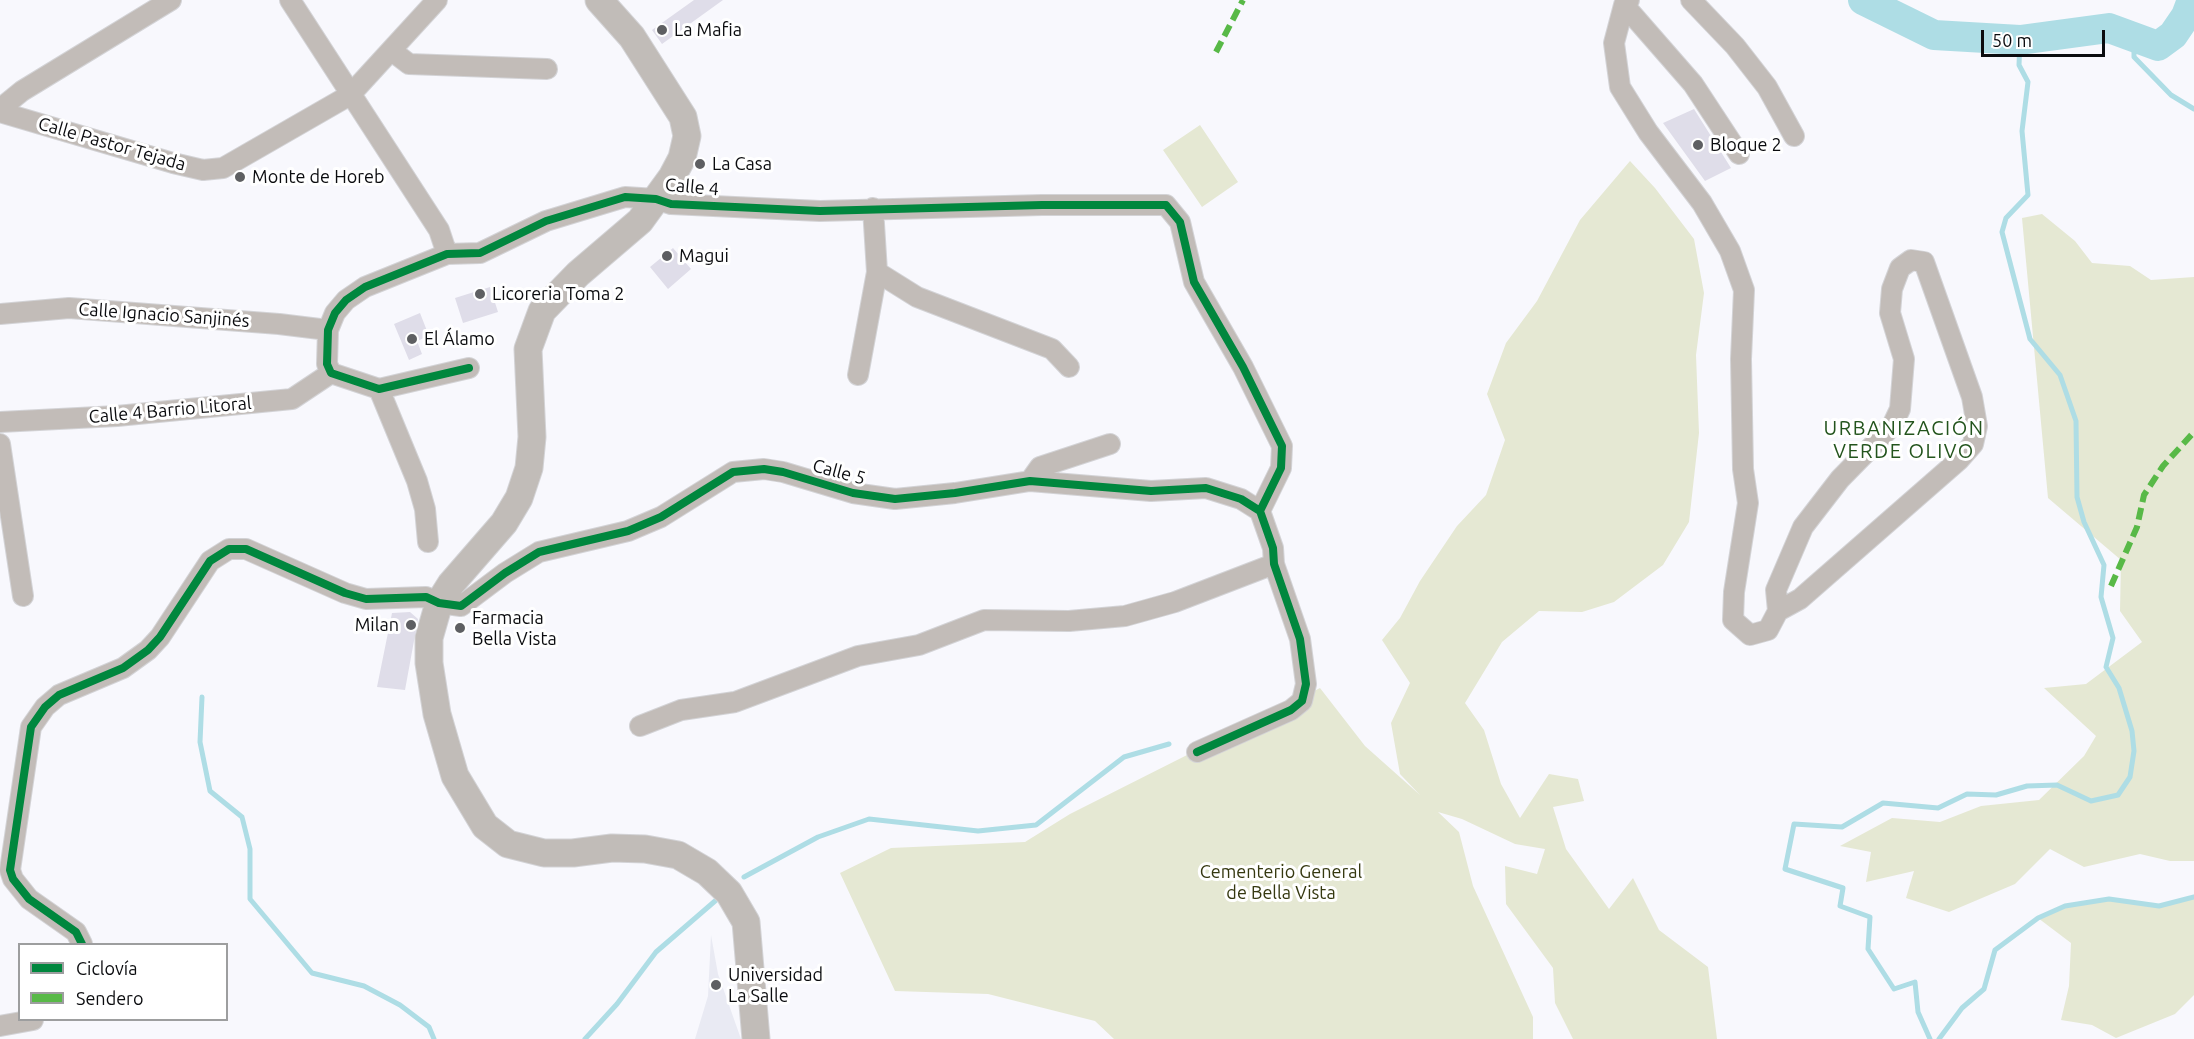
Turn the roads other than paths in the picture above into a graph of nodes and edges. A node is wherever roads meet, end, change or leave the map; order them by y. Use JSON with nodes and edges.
{"nodes":[{"id":1,"x":171,"y":0,"type":"edge"},
{"id":2,"x":290,"y":0,"type":"edge"},
{"id":3,"x":437,"y":0,"type":"edge"},
{"id":4,"x":598,"y":0,"type":"edge"},
{"id":5,"x":1691,"y":0,"type":"edge"},
{"id":6,"x":1627,"y":3,"type":"edge"},
{"id":7,"x":392,"y":51,"type":"junction"},
{"id":8,"x":547,"y":69,"type":"dead end"},
{"id":9,"x":350,"y":95,"type":"junction"},
{"id":10,"x":0,"y":110,"type":"edge"},
{"id":11,"x":1794,"y":136,"type":"dead end"},
{"id":12,"x":1739,"y":154,"type":"dead end"},
{"id":13,"x":656,"y":199,"type":"junction"},
{"id":14,"x":873,"y":208,"type":"junction"},
{"id":15,"x":447,"y":254,"type":"junction"},
{"id":16,"x":877,"y":272,"type":"junction"},
{"id":17,"x":0,"y":314,"type":"edge"},
{"id":18,"x":328,"y":330,"type":"junction"},
{"id":19,"x":1069,"y":367,"type":"dead end"},
{"id":20,"x":469,"y":368,"type":"dead end"},
{"id":21,"x":331,"y":373,"type":"junction"},
{"id":22,"x":858,"y":375,"type":"dead end"},
{"id":23,"x":379,"y":389,"type":"junction"},
{"id":24,"x":0,"y":422,"type":"edge"},
{"id":25,"x":1110,"y":444,"type":"dead end"},
{"id":26,"x":0,"y":446,"type":"edge"},
{"id":27,"x":1030,"y":481,"type":"junction"},
{"id":28,"x":1260,"y":511,"type":"junction"},
{"id":29,"x":428,"y":542,"type":"dead end"},
{"id":30,"x":1274,"y":564,"type":"junction"},
{"id":31,"x":23,"y":596,"type":"dead end"},
{"id":32,"x":439,"y":603,"type":"junction"},
{"id":33,"x":1778,"y":611,"type":"junction"},
{"id":34,"x":640,"y":726,"type":"dead end"},
{"id":35,"x":1197,"y":752,"type":"dead end"},
{"id":36,"x":81,"y":943,"type":"edge"},
{"id":37,"x":28,"y":1021,"type":"edge"},
{"id":38,"x":0,"y":1026,"type":"edge"},
{"id":39,"x":756,"y":1039,"type":"edge"}],
"edges":[{"from":1,"to":10,"type":"street"},
{"from":2,"to":9,"type":"street"},
{"from":3,"to":7,"type":"street","name":"Calle Pastor Tejada"},
{"from":4,"to":13,"type":"main road"},
{"from":5,"to":11,"type":"street"},
{"from":6,"to":12,"type":"street"},
{"from":6,"to":33,"type":"street"},
{"from":7,"to":8,"type":"street"},
{"from":7,"to":9,"type":"street","name":"Calle Pastor Tejada"},
{"from":9,"to":10,"type":"street","name":"Calle Pastor Tejada"},
{"from":9,"to":15,"type":"street"},
{"from":13,"to":14,"type":"street","name":"Calle 4"},
{"from":13,"to":15,"type":"street","name":"Calle 4"},
{"from":13,"to":32,"type":"main road"},
{"from":14,"to":16,"type":"street"},
{"from":14,"to":28,"type":"street","name":"Calle 4"},
{"from":15,"to":18,"type":"street","name":"Calle 4"},
{"from":16,"to":19,"type":"street"},
{"from":16,"to":22,"type":"street"},
{"from":17,"to":18,"type":"street","name":"Calle Ignacio Sanjinés"},
{"from":18,"to":21,"type":"street","name":"Calle 4"},
{"from":20,"to":23,"type":"street"},
{"from":21,"to":23,"type":"street"},
{"from":21,"to":24,"type":"street","name":"Calle 4 Barrio Litoral"},
{"from":23,"to":29,"type":"street"},
{"from":25,"to":27,"type":"street"},
{"from":26,"to":31,"type":"street"},
{"from":27,"to":28,"type":"street","name":"Calle 5"},
{"from":27,"to":32,"type":"street","name":"Calle 5"},
{"from":28,"to":30,"type":"street"},
{"from":30,"to":34,"type":"street"},
{"from":30,"to":35,"type":"street"},
{"from":32,"to":36,"type":"street","name":"Calle 5"},
{"from":32,"to":39,"type":"main road"},
{"from":33,"to":33,"type":"street"},
{"from":37,"to":38,"type":"street"}]}
